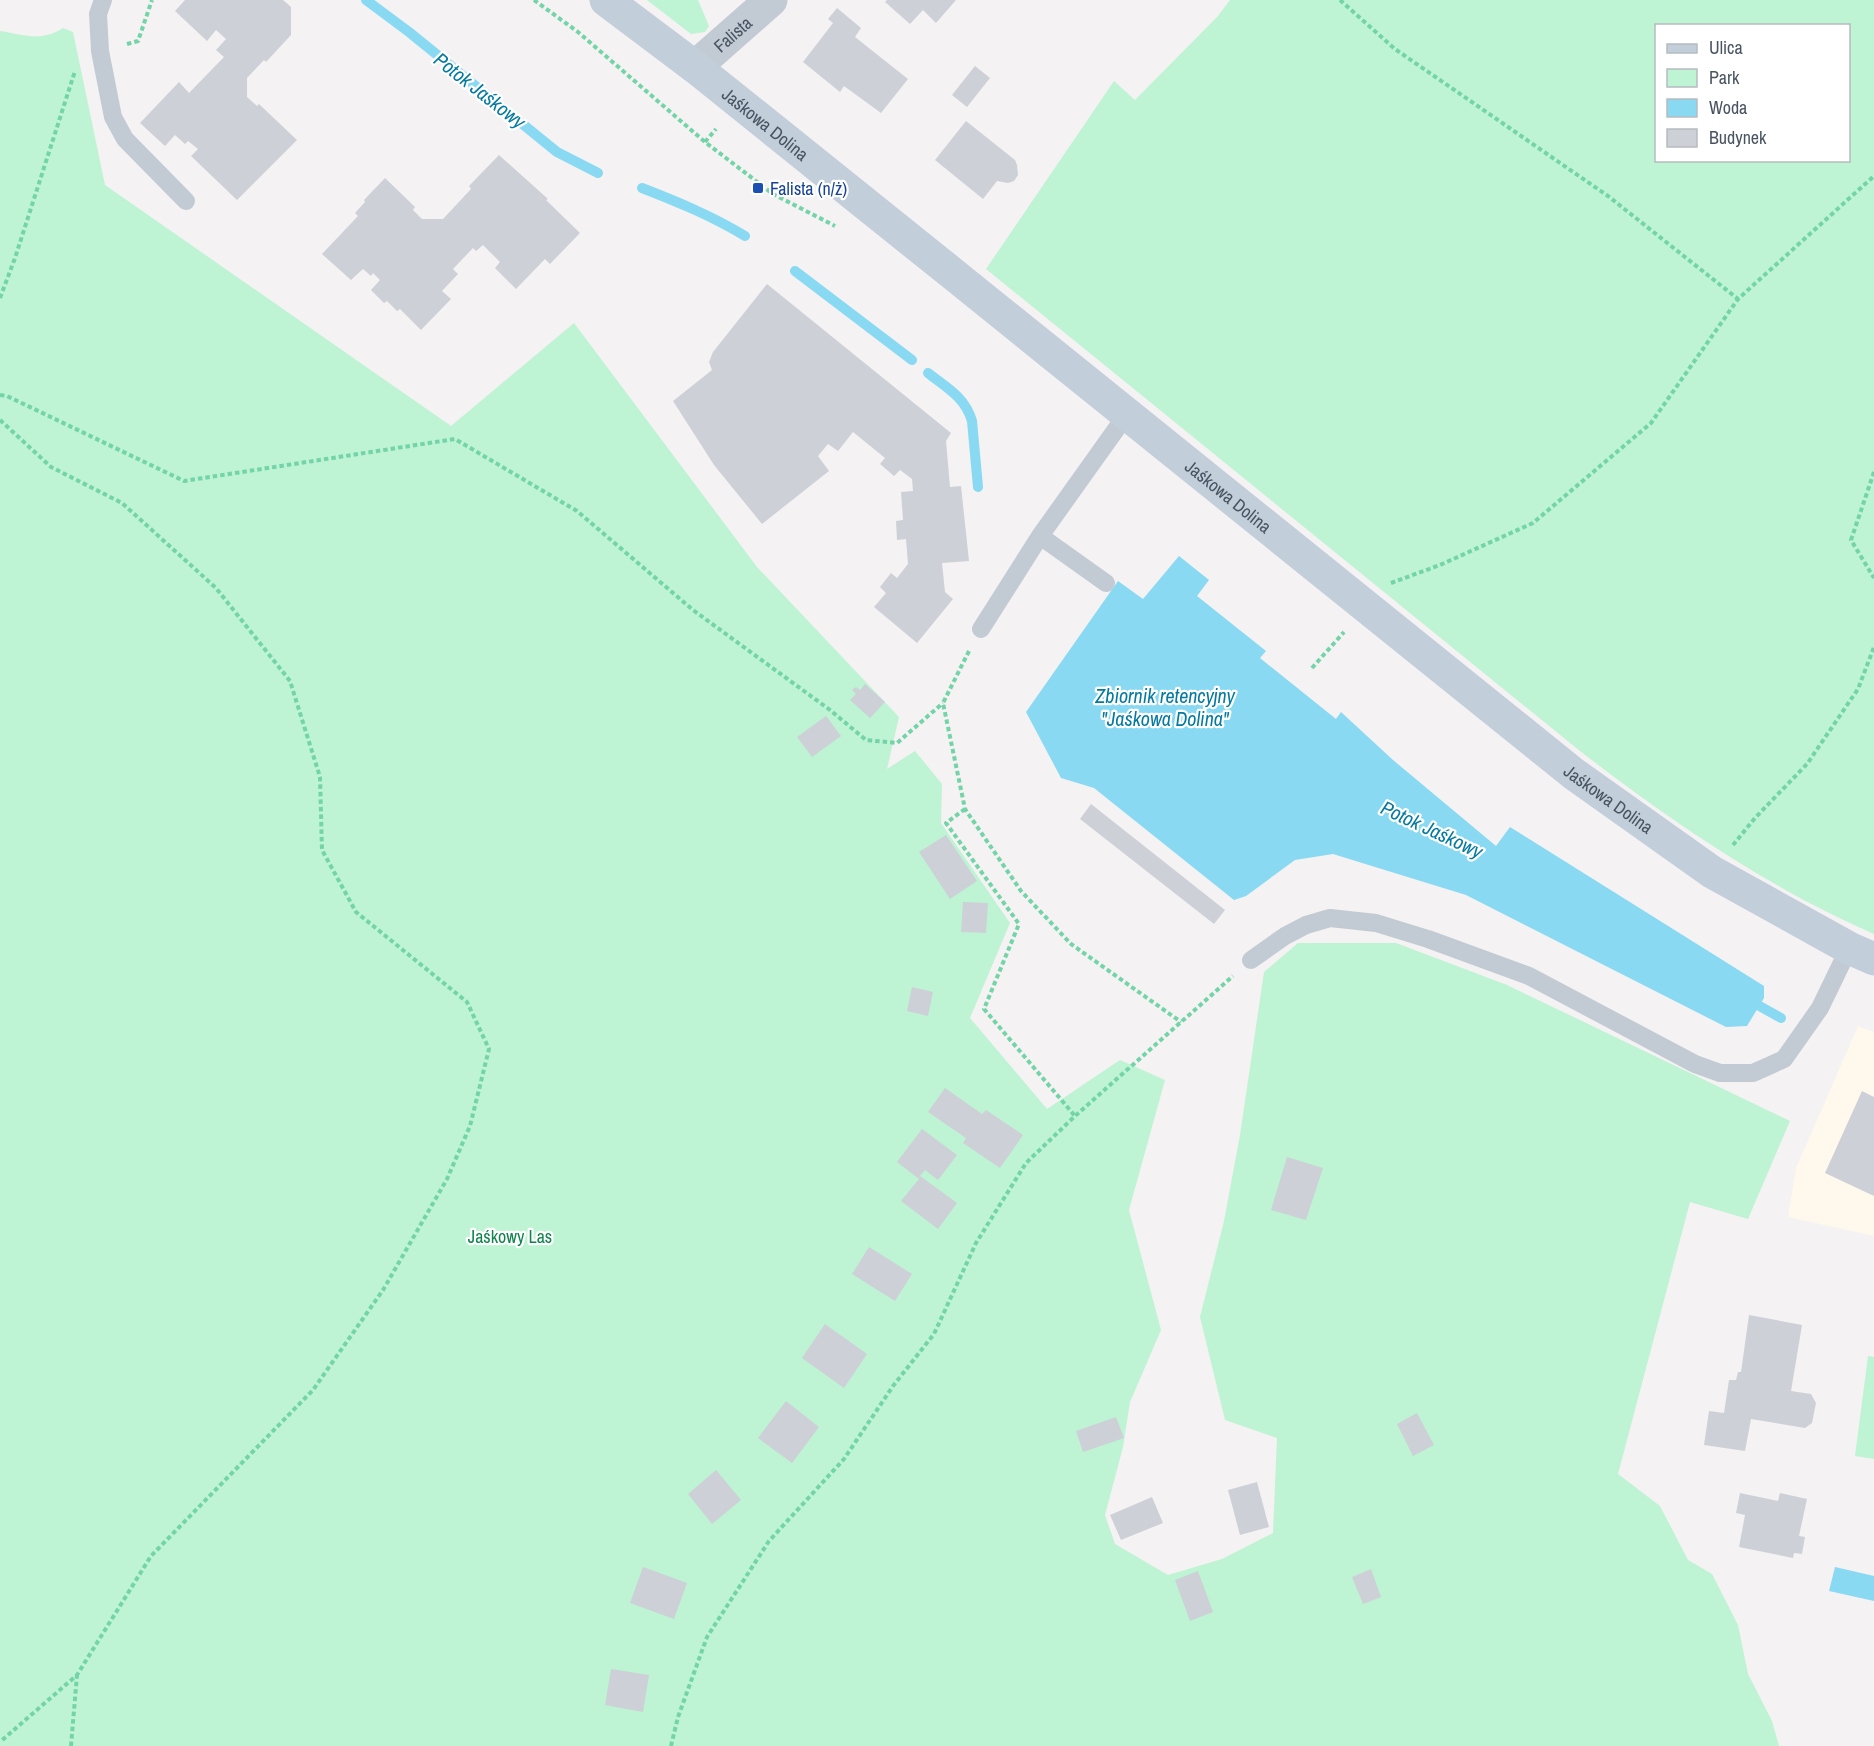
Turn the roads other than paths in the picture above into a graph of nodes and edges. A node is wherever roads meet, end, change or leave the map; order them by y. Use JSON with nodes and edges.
{"nodes":[{"id":1,"x":103,"y":0,"type":"edge"},
{"id":2,"x":606,"y":0,"type":"edge"},
{"id":3,"x":771,"y":0,"type":"edge"},
{"id":4,"x":694,"y":68,"type":"junction"},
{"id":5,"x":186,"y":201,"type":"dead end"},
{"id":6,"x":1127,"y":414,"type":"junction"},
{"id":7,"x":1040,"y":536,"type":"junction"},
{"id":8,"x":1106,"y":583,"type":"dead end"},
{"id":9,"x":981,"y":629,"type":"road end"},
{"id":10,"x":1862,"y":953,"type":"edge"},
{"id":11,"x":1251,"y":960,"type":"road end"}],
"edges":[{"from":1,"to":5,"type":"lane"},
{"from":2,"to":4,"type":"street","name":"Jaśkowa Dolina"},
{"from":3,"to":4,"type":"street","name":"Falista"},
{"from":4,"to":6,"type":"street","name":"Jaśkowa Dolina"},
{"from":6,"to":7,"type":"lane"},
{"from":6,"to":10,"type":"street","name":"Jaśkowa Dolina"},
{"from":7,"to":8,"type":"lane"},
{"from":7,"to":9,"type":"lane"},
{"from":10,"to":11,"type":"lane"}]}
